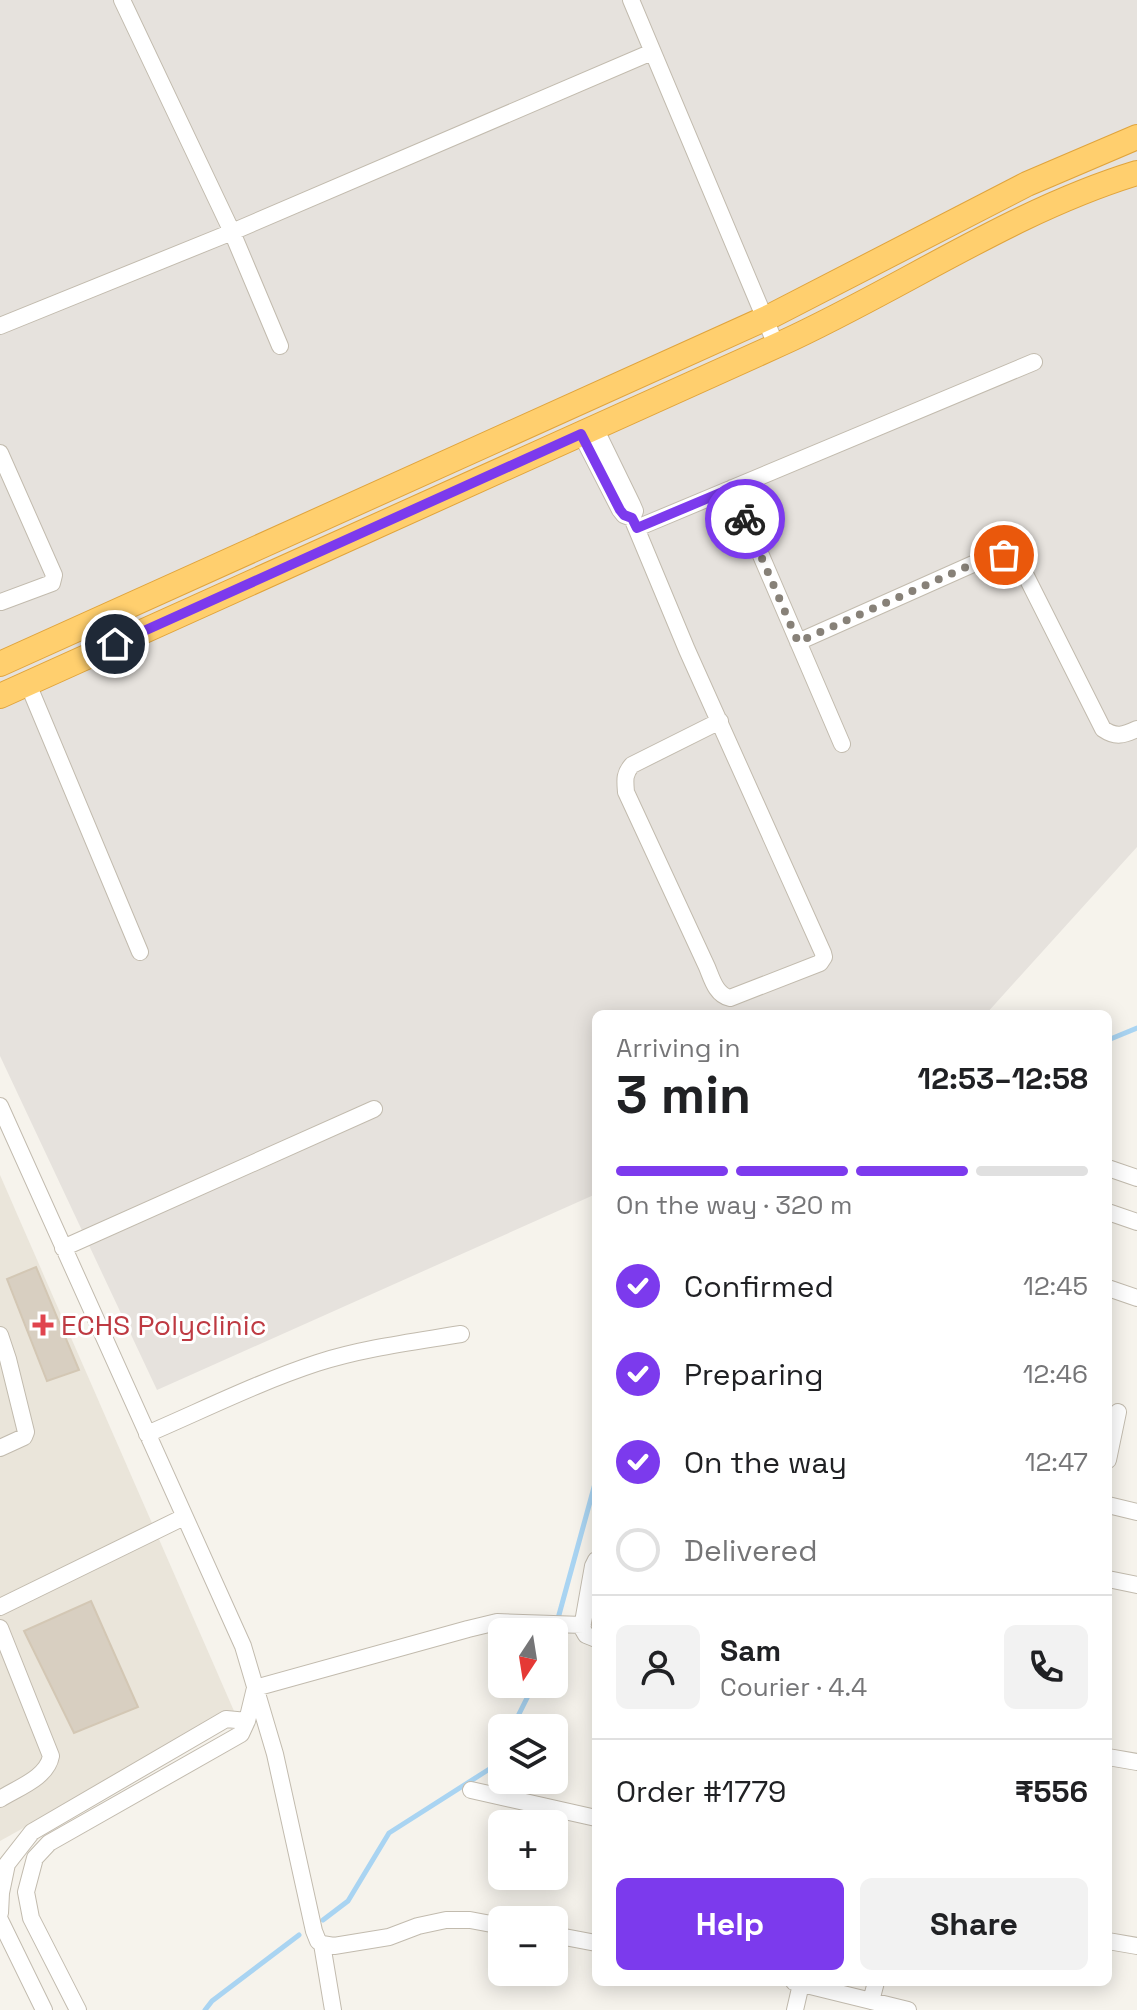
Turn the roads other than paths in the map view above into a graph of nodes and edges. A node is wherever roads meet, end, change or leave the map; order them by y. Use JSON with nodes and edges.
{"nodes":[{"id":1,"x":122,"y":0,"type":"edge"},
{"id":2,"x":631,"y":0,"type":"edge"},
{"id":3,"x":652,"y":52,"type":"junction"},
{"id":4,"x":1137,"y":137,"type":"edge"},
{"id":5,"x":1137,"y":173,"type":"edge"},
{"id":6,"x":232,"y":232,"type":"junction"},
{"id":7,"x":766,"y":318,"type":"junction"},
{"id":8,"x":0,"y":326,"type":"edge"},
{"id":9,"x":776,"y":345,"type":"junction"},
{"id":10,"x":280,"y":346,"type":"dead end"},
{"id":11,"x":1034,"y":362,"type":"dead end"},
{"id":12,"x":588,"y":431,"type":"junction"},
{"id":13,"x":0,"y":453,"type":"edge"},
{"id":14,"x":732,"y":488,"type":"junction"},
{"id":15,"x":634,"y":523,"type":"junction"},
{"id":16,"x":1,"y":602,"type":"edge"},
{"id":17,"x":798,"y":642,"type":"junction"},
{"id":18,"x":0,"y":664,"type":"edge"},
{"id":19,"x":28,"y":684,"type":"junction"},
{"id":20,"x":0,"y":696,"type":"edge"},
{"id":21,"x":720,"y":721,"type":"junction"},
{"id":22,"x":1137,"y":729,"type":"edge"},
{"id":23,"x":842,"y":744,"type":"dead end"},
{"id":24,"x":140,"y":952,"type":"dead end"},
{"id":25,"x":0,"y":1106,"type":"edge"},
{"id":26,"x":374,"y":1109,"type":"dead end"},
{"id":27,"x":1112,"y":1169,"type":"edge"},
{"id":28,"x":1137,"y":1178,"type":"edge"},
{"id":29,"x":1112,"y":1213,"type":"edge"},
{"id":30,"x":1137,"y":1222,"type":"edge"},
{"id":31,"x":63,"y":1248,"type":"junction"},
{"id":32,"x":1112,"y":1289,"type":"edge"},
{"id":33,"x":1137,"y":1298,"type":"edge"},
{"id":34,"x":461,"y":1334,"type":"dead end"},
{"id":35,"x":0,"y":1335,"type":"edge"},
{"id":36,"x":1118,"y":1412,"type":"dead end"},
{"id":37,"x":147,"y":1434,"type":"junction"},
{"id":38,"x":1112,"y":1441,"type":"edge"},
{"id":39,"x":0,"y":1448,"type":"edge"},
{"id":40,"x":1112,"y":1506,"type":"edge"},
{"id":41,"x":1137,"y":1512,"type":"edge"},
{"id":42,"x":184,"y":1517,"type":"junction"},
{"id":43,"x":592,"y":1572,"type":"edge"},
{"id":44,"x":1112,"y":1580,"type":"edge"},
{"id":45,"x":1137,"y":1585,"type":"edge"},
{"id":46,"x":0,"y":1607,"type":"edge"},
{"id":47,"x":583,"y":1625,"type":"junction"},
{"id":48,"x":0,"y":1628,"type":"edge"},
{"id":49,"x":592,"y":1637,"type":"edge"},
{"id":50,"x":255,"y":1688,"type":"junction"},
{"id":51,"x":247,"y":1721,"type":"junction"},
{"id":52,"x":1112,"y":1758,"type":"edge"},
{"id":53,"x":1137,"y":1762,"type":"edge"},
{"id":54,"x":471,"y":1790,"type":"dead end"},
{"id":55,"x":0,"y":1799,"type":"edge"},
{"id":56,"x":592,"y":1817,"type":"edge"},
{"id":57,"x":0,"y":1913,"type":"edge"},
{"id":58,"x":0,"y":1920,"type":"edge"},
{"id":59,"x":488,"y":1923,"type":"edge"},
{"id":60,"x":568,"y":1938,"type":"edge"},
{"id":61,"x":592,"y":1942,"type":"edge"},
{"id":62,"x":1112,"y":1942,"type":"edge"},
{"id":63,"x":322,"y":1944,"type":"junction"},
{"id":64,"x":1137,"y":1946,"type":"edge"},
{"id":65,"x":797,"y":1986,"type":"edge"},
{"id":66,"x":809,"y":1986,"type":"edge"},
{"id":67,"x":875,"y":1986,"type":"edge"},
{"id":68,"x":871,"y":2001,"type":"junction"},
{"id":69,"x":44,"y":2010,"type":"edge"},
{"id":70,"x":78,"y":2010,"type":"edge"},
{"id":71,"x":333,"y":2010,"type":"edge"},
{"id":72,"x":795,"y":2010,"type":"edge"},
{"id":73,"x":908,"y":2010,"type":"edge"}],
"edges":[{"from":1,"to":6,"type":"street"},
{"from":2,"to":3,"type":"street"},
{"from":3,"to":6,"type":"street"},
{"from":3,"to":7,"type":"street"},
{"from":4,"to":7,"type":"highway"},
{"from":5,"to":9,"type":"highway"},
{"from":6,"to":8,"type":"street"},
{"from":6,"to":10,"type":"street"},
{"from":7,"to":9,"type":"street"},
{"from":7,"to":18,"type":"highway"},
{"from":9,"to":12,"type":"highway"},
{"from":11,"to":14,"type":"street"},
{"from":12,"to":15,"type":"street"},
{"from":12,"to":19,"type":"highway"},
{"from":13,"to":16,"type":"street"},
{"from":14,"to":15,"type":"street"},
{"from":14,"to":17,"type":"street"},
{"from":15,"to":21,"type":"street"},
{"from":17,"to":22,"type":"street"},
{"from":17,"to":23,"type":"street"},
{"from":19,"to":20,"type":"highway"},
{"from":19,"to":24,"type":"street"},
{"from":21,"to":21,"type":"street"},
{"from":25,"to":31,"type":"street"},
{"from":26,"to":31,"type":"street"},
{"from":27,"to":28,"type":"street"},
{"from":29,"to":30,"type":"street"},
{"from":31,"to":37,"type":"street"},
{"from":32,"to":33,"type":"street"},
{"from":34,"to":37,"type":"street"},
{"from":35,"to":39,"type":"street"},
{"from":36,"to":38,"type":"street"},
{"from":37,"to":42,"type":"street"},
{"from":40,"to":41,"type":"street"},
{"from":42,"to":46,"type":"street"},
{"from":42,"to":50,"type":"street"},
{"from":43,"to":47,"type":"street"},
{"from":44,"to":45,"type":"street"},
{"from":47,"to":49,"type":"street"},
{"from":47,"to":50,"type":"street"},
{"from":48,"to":55,"type":"street"},
{"from":50,"to":51,"type":"street"},
{"from":50,"to":63,"type":"street"},
{"from":51,"to":57,"type":"street"},
{"from":51,"to":70,"type":"street"},
{"from":52,"to":53,"type":"street"},
{"from":54,"to":56,"type":"street"},
{"from":58,"to":69,"type":"street"},
{"from":59,"to":63,"type":"street"},
{"from":60,"to":61,"type":"street"},
{"from":62,"to":64,"type":"street"},
{"from":63,"to":71,"type":"street"},
{"from":65,"to":72,"type":"street"},
{"from":66,"to":68,"type":"street"},
{"from":67,"to":68,"type":"street"},
{"from":68,"to":73,"type":"street"}]}
